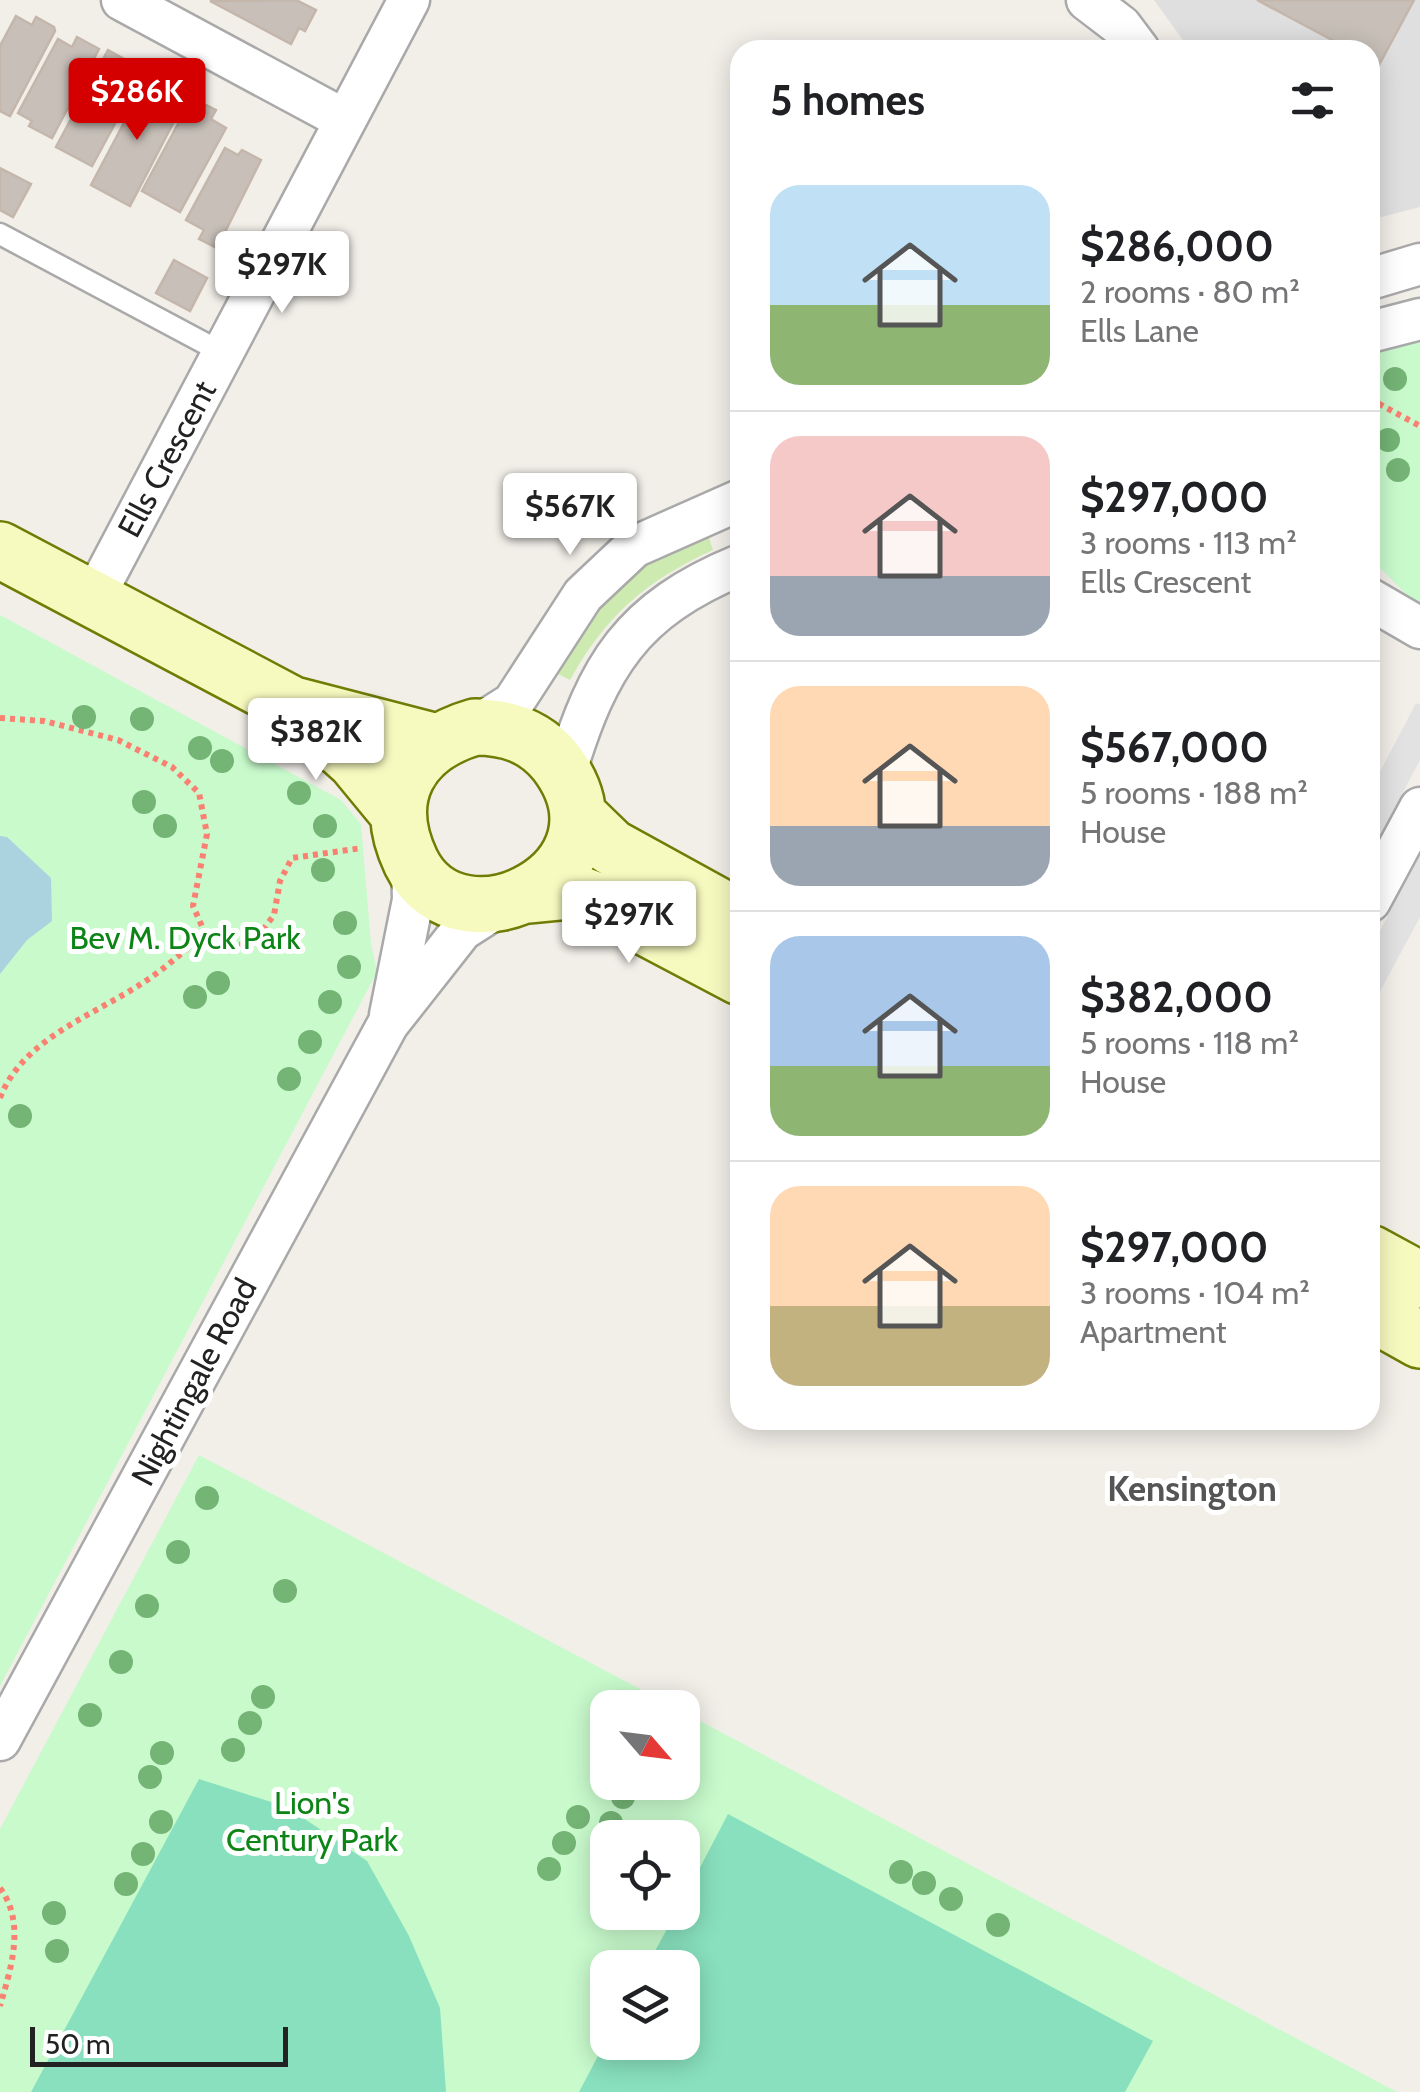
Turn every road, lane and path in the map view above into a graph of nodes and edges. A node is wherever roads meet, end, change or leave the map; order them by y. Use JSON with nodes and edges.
{"nodes":[{"id":1,"x":122,"y":0,"type":"edge"},
{"id":2,"x":409,"y":0,"type":"edge"},
{"id":3,"x":1087,"y":0,"type":"edge"},
{"id":4,"x":1132,"y":40,"type":"edge"},
{"id":5,"x":344,"y":120,"type":"junction"},
{"id":6,"x":0,"y":234,"type":"edge"},
{"id":7,"x":1420,"y":264,"type":"edge"},
{"id":8,"x":1380,"y":275,"type":"edge"},
{"id":9,"x":1420,"y":319,"type":"edge"},
{"id":10,"x":1380,"y":329,"type":"edge"},
{"id":11,"x":223,"y":354,"type":"junction"},
{"id":12,"x":1380,"y":404,"type":"edge"},
{"id":13,"x":1420,"y":426,"type":"edge"},
{"id":14,"x":730,"y":504,"type":"edge"},
{"id":15,"x":0,"y":550,"type":"edge"},
{"id":16,"x":730,"y":571,"type":"edge"},
{"id":17,"x":94,"y":600,"type":"junction"},
{"id":18,"x":1380,"y":605,"type":"edge"},
{"id":19,"x":1420,"y":628,"type":"edge"},
{"id":20,"x":291,"y":704,"type":"junction"},
{"id":21,"x":0,"y":718,"type":"edge"},
{"id":22,"x":456,"y":735,"type":"junction"},
{"id":23,"x":572,"y":796,"type":"junction"},
{"id":24,"x":1420,"y":808,"type":"edge"},
{"id":25,"x":394,"y":841,"type":"junction"},
{"id":26,"x":1380,"y":882,"type":"edge"},
{"id":27,"x":517,"y":899,"type":"junction"},
{"id":28,"x":730,"y":913,"type":"edge"},
{"id":29,"x":206,"y":933,"type":"junction"},
{"id":30,"x":730,"y":972,"type":"edge"},
{"id":31,"x":388,"y":1024,"type":"junction"},
{"id":32,"x":0,"y":1098,"type":"edge"},
{"id":33,"x":1380,"y":1258,"type":"edge"},
{"id":34,"x":1420,"y":1280,"type":"edge"},
{"id":35,"x":1380,"y":1318,"type":"edge"},
{"id":36,"x":1420,"y":1340,"type":"edge"},
{"id":37,"x":0,"y":1740,"type":"edge"},
{"id":38,"x":0,"y":1888,"type":"edge"},
{"id":39,"x":0,"y":2006,"type":"edge"}],
"edges":[{"from":1,"to":5,"type":"street"},
{"from":2,"to":5,"type":"street","name":"Ells Crescent"},
{"from":3,"to":4,"type":"street"},
{"from":5,"to":11,"type":"street","name":"Ells Crescent"},
{"from":6,"to":11,"type":"lane"},
{"from":7,"to":8,"type":"street"},
{"from":9,"to":10,"type":"street"},
{"from":11,"to":17,"type":"street","name":"Ells Crescent"},
{"from":12,"to":13,"type":"path"},
{"from":14,"to":22,"type":"street"},
{"from":15,"to":17,"type":"street"},
{"from":16,"to":23,"type":"street"},
{"from":17,"to":20,"type":"street"},
{"from":18,"to":19,"type":"street"},
{"from":20,"to":22,"type":"street"},
{"from":20,"to":25,"type":"street"},
{"from":21,"to":29,"type":"path"},
{"from":22,"to":23,"type":"street"},
{"from":22,"to":25,"type":"street"},
{"from":23,"to":27,"type":"street"},
{"from":23,"to":28,"type":"street"},
{"from":24,"to":26,"type":"street"},
{"from":25,"to":27,"type":"street"},
{"from":25,"to":29,"type":"path"},
{"from":25,"to":31,"type":"street","name":"Nightingale Road"},
{"from":27,"to":30,"type":"street"},
{"from":27,"to":31,"type":"street","name":"Nightingale Road"},
{"from":29,"to":32,"type":"path"},
{"from":31,"to":37,"type":"street","name":"Nightingale Road"},
{"from":33,"to":34,"type":"street"},
{"from":35,"to":36,"type":"street"},
{"from":38,"to":39,"type":"path"}]}
